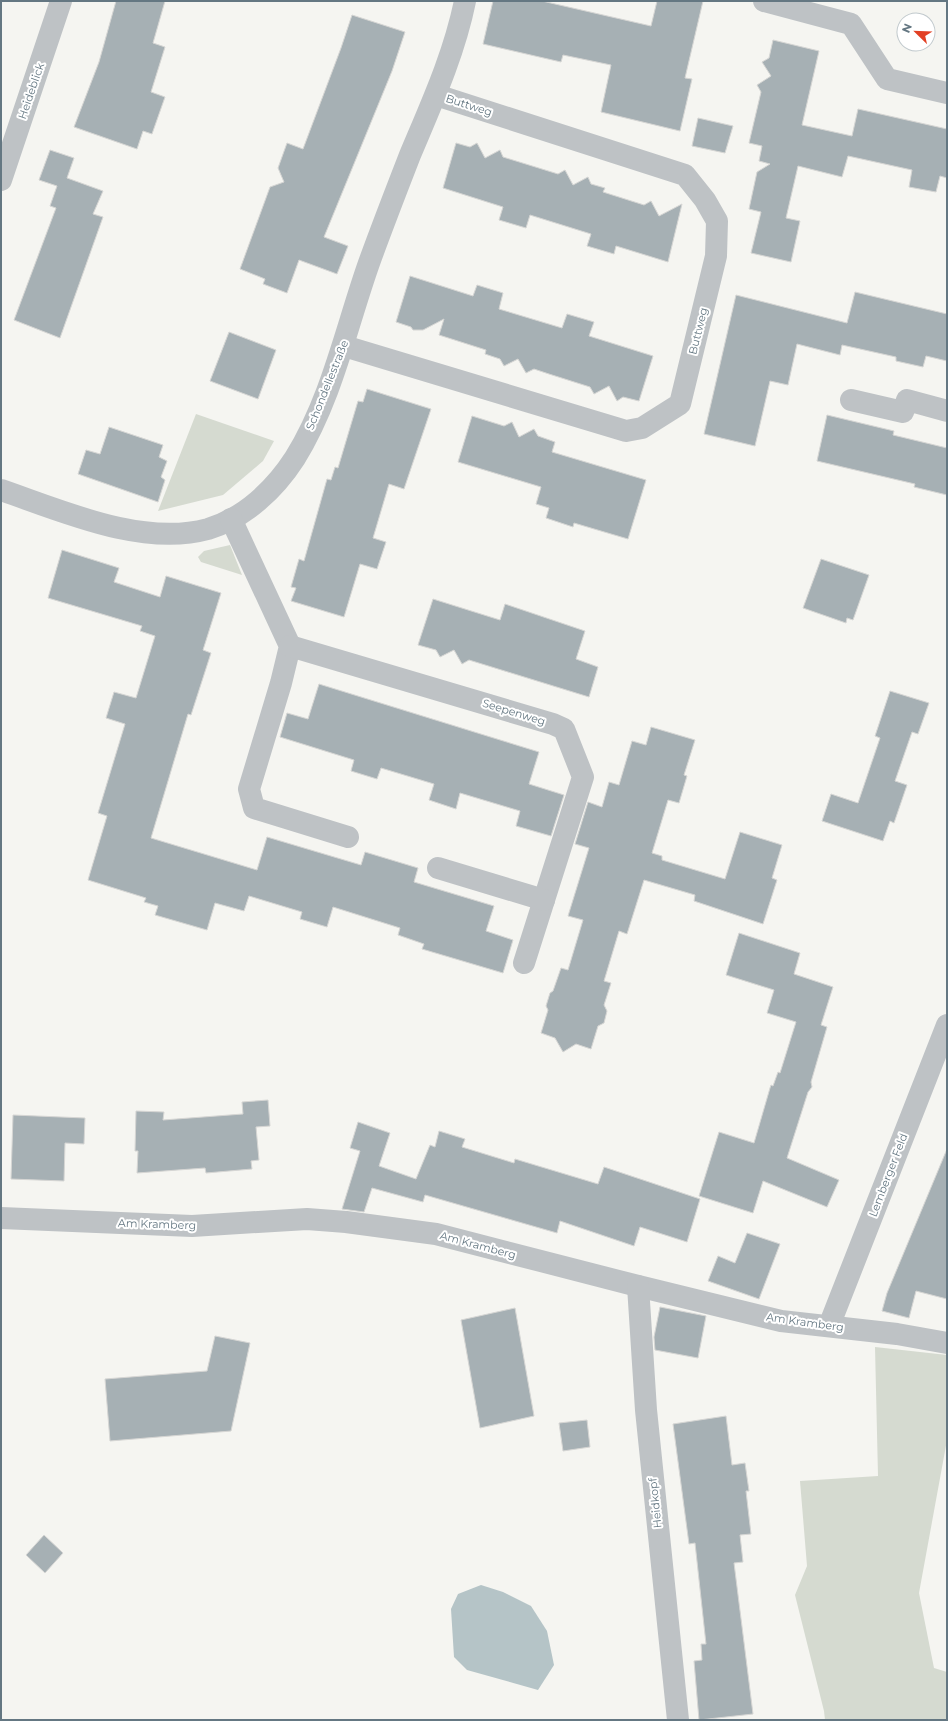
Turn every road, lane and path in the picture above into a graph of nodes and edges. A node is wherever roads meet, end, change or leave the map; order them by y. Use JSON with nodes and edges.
{"nodes":[{"id":1,"x":61,"y":1,"type":"edge"},
{"id":2,"x":465,"y":1,"type":"edge"},
{"id":3,"x":764,"y":1,"type":"edge"},
{"id":4,"x":947,"y":93,"type":"edge"},
{"id":5,"x":436,"y":95,"type":"junction"},
{"id":6,"x":1,"y":180,"type":"edge"},
{"id":7,"x":344,"y":346,"type":"junction"},
{"id":8,"x":851,"y":400,"type":"dead end"},
{"id":9,"x":947,"y":410,"type":"edge"},
{"id":10,"x":1,"y":490,"type":"edge"},
{"id":11,"x":230,"y":519,"type":"junction"},
{"id":12,"x":290,"y":646,"type":"junction"},
{"id":13,"x":348,"y":837,"type":"dead end"},
{"id":14,"x":438,"y":868,"type":"dead end"},
{"id":15,"x":544,"y":900,"type":"junction"},
{"id":16,"x":524,"y":963,"type":"dead end"},
{"id":17,"x":947,"y":1025,"type":"edge"},
{"id":18,"x":1,"y":1218,"type":"edge"},
{"id":19,"x":638,"y":1286,"type":"junction"},
{"id":20,"x":829,"y":1326,"type":"junction"},
{"id":21,"x":947,"y":1343,"type":"edge"},
{"id":22,"x":678,"y":1720,"type":"edge"}],
"edges":[{"from":1,"to":6,"type":"street","name":"Heideblick"},
{"from":2,"to":5,"type":"street","name":"Schondellestraße"},
{"from":3,"to":4,"type":"street"},
{"from":5,"to":7,"type":"street","name":"Schondellestraße"},
{"from":5,"to":7,"type":"street","name":"Buttweg"},
{"from":7,"to":11,"type":"street","name":"Schondellestraße"},
{"from":8,"to":9,"type":"street"},
{"from":10,"to":11,"type":"street","name":"Schondellestraße"},
{"from":11,"to":12,"type":"street"},
{"from":12,"to":13,"type":"street"},
{"from":12,"to":15,"type":"street","name":"Seepenweg"},
{"from":14,"to":15,"type":"street"},
{"from":15,"to":16,"type":"street","name":"Seepenweg"},
{"from":17,"to":20,"type":"street","name":"Lemberger Feld"},
{"from":18,"to":19,"type":"street","name":"Am Kramberg"},
{"from":19,"to":20,"type":"street","name":"Am Kramberg"},
{"from":19,"to":22,"type":"street","name":"Heidkopf"},
{"from":20,"to":21,"type":"street","name":"Am Kramberg"}]}
